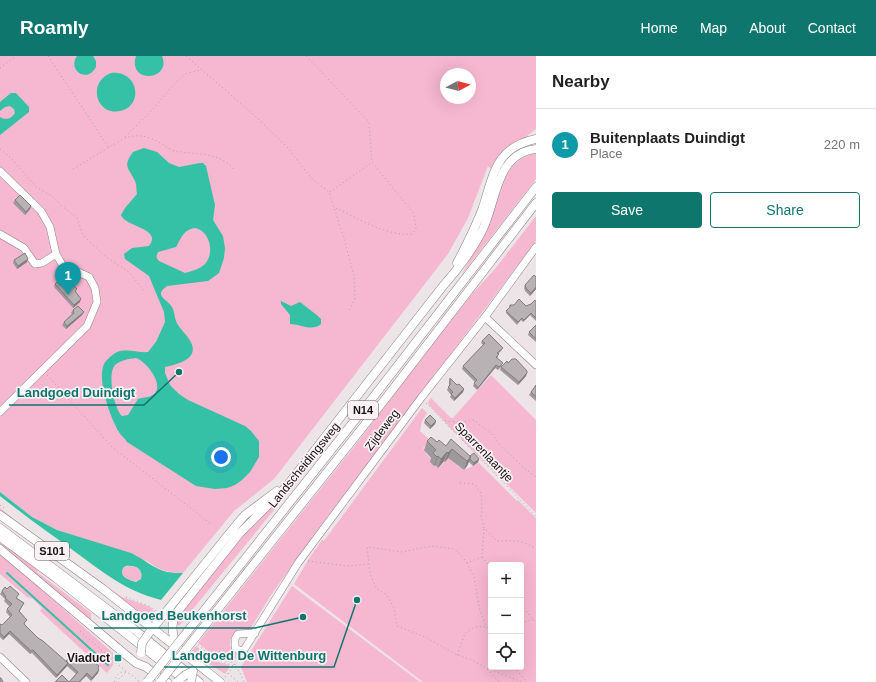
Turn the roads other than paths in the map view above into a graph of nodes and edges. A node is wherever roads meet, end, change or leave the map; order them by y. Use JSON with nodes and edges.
{"nodes":[{"id":1,"x":536,"y":139,"type":"edge"},
{"id":2,"x":536,"y":149,"type":"edge"},
{"id":3,"x":0,"y":171,"type":"edge"},
{"id":4,"x":536,"y":187,"type":"edge"},
{"id":5,"x":536,"y":203,"type":"edge"},
{"id":6,"x":533,"y":211,"type":"edge"},
{"id":7,"x":0,"y":234,"type":"edge"},
{"id":8,"x":536,"y":247,"type":"edge"},
{"id":9,"x":56,"y":254,"type":"junction"},
{"id":10,"x":534,"y":256,"type":"edge"},
{"id":11,"x":443,"y":286,"type":"junction"},
{"id":12,"x":485,"y":317,"type":"junction"},
{"id":13,"x":536,"y":365,"type":"edge"},
{"id":14,"x":0,"y":412,"type":"edge"},
{"id":15,"x":298,"y":471,"type":"junction"},
{"id":16,"x":3,"y":512,"type":"edge"},
{"id":17,"x":0,"y":528,"type":"edge"},
{"id":18,"x":0,"y":537,"type":"edge"},
{"id":19,"x":0,"y":549,"type":"edge"},
{"id":20,"x":42,"y":564,"type":"junction"},
{"id":21,"x":150,"y":631,"type":"junction"},
{"id":22,"x":255,"y":633,"type":"junction"},
{"id":23,"x":176,"y":648,"type":"junction"},
{"id":24,"x":186,"y":656,"type":"junction"},
{"id":25,"x":0,"y":657,"type":"edge"},
{"id":26,"x":146,"y":667,"type":"junction"},
{"id":27,"x":207,"y":672,"type":"junction"},
{"id":28,"x":193,"y":677,"type":"edge"},
{"id":29,"x":222,"y":680,"type":"edge"},
{"id":30,"x":162,"y":681,"type":"edge"},
{"id":31,"x":26,"y":682,"type":"edge"},
{"id":32,"x":147,"y":682,"type":"edge"},
{"id":33,"x":177,"y":682,"type":"edge"}],
"edges":[{"from":1,"to":11,"type":"main road","number":"N14"},
{"from":2,"to":11,"type":"main road","number":"N14"},
{"from":3,"to":9,"type":"street"},
{"from":4,"to":32,"type":"main road","name":"Landscheidingsweg","number":"N14","bridge":true},
{"from":5,"to":6,"type":"main road","name":"Landscheidingsweg","number":"N14"},
{"from":6,"to":30,"type":"main road","name":"Landscheidingsweg","number":"N14","bridge":true},
{"from":7,"to":9,"type":"street"},
{"from":8,"to":10,"type":"street","name":"Zijdeweg"},
{"from":9,"to":14,"type":"street"},
{"from":10,"to":12,"type":"street","name":"Zijdeweg"},
{"from":11,"to":15,"type":"main road","number":"N14"},
{"from":12,"to":13,"type":"street"},
{"from":12,"to":22,"type":"street","name":"Zijdeweg"},
{"from":15,"to":21,"type":"main road","number":"N14"},
{"from":15,"to":23,"type":"main road","number":"N14"},
{"from":16,"to":21,"type":"main road","number":"S101"},
{"from":17,"to":20,"type":"main road","number":"S101"},
{"from":18,"to":20,"type":"main road","number":"S101"},
{"from":19,"to":26,"type":"main road","number":"S101"},
{"from":20,"to":28,"type":"main road"},
{"from":21,"to":23,"type":"main road"},
{"from":21,"to":26,"type":"main road","number":"N14","bridge":true},
{"from":22,"to":22,"type":"street","name":"Zijdeweg"},
{"from":23,"to":24,"type":"main road"},
{"from":24,"to":27,"type":"main road"},
{"from":24,"to":28,"type":"main road"},
{"from":25,"to":31,"type":"street"},
{"from":26,"to":30,"type":"main road"},
{"from":27,"to":28,"type":"main road"},
{"from":27,"to":29,"type":"main road"},
{"from":28,"to":33,"type":"main road","bridge":true}]}
